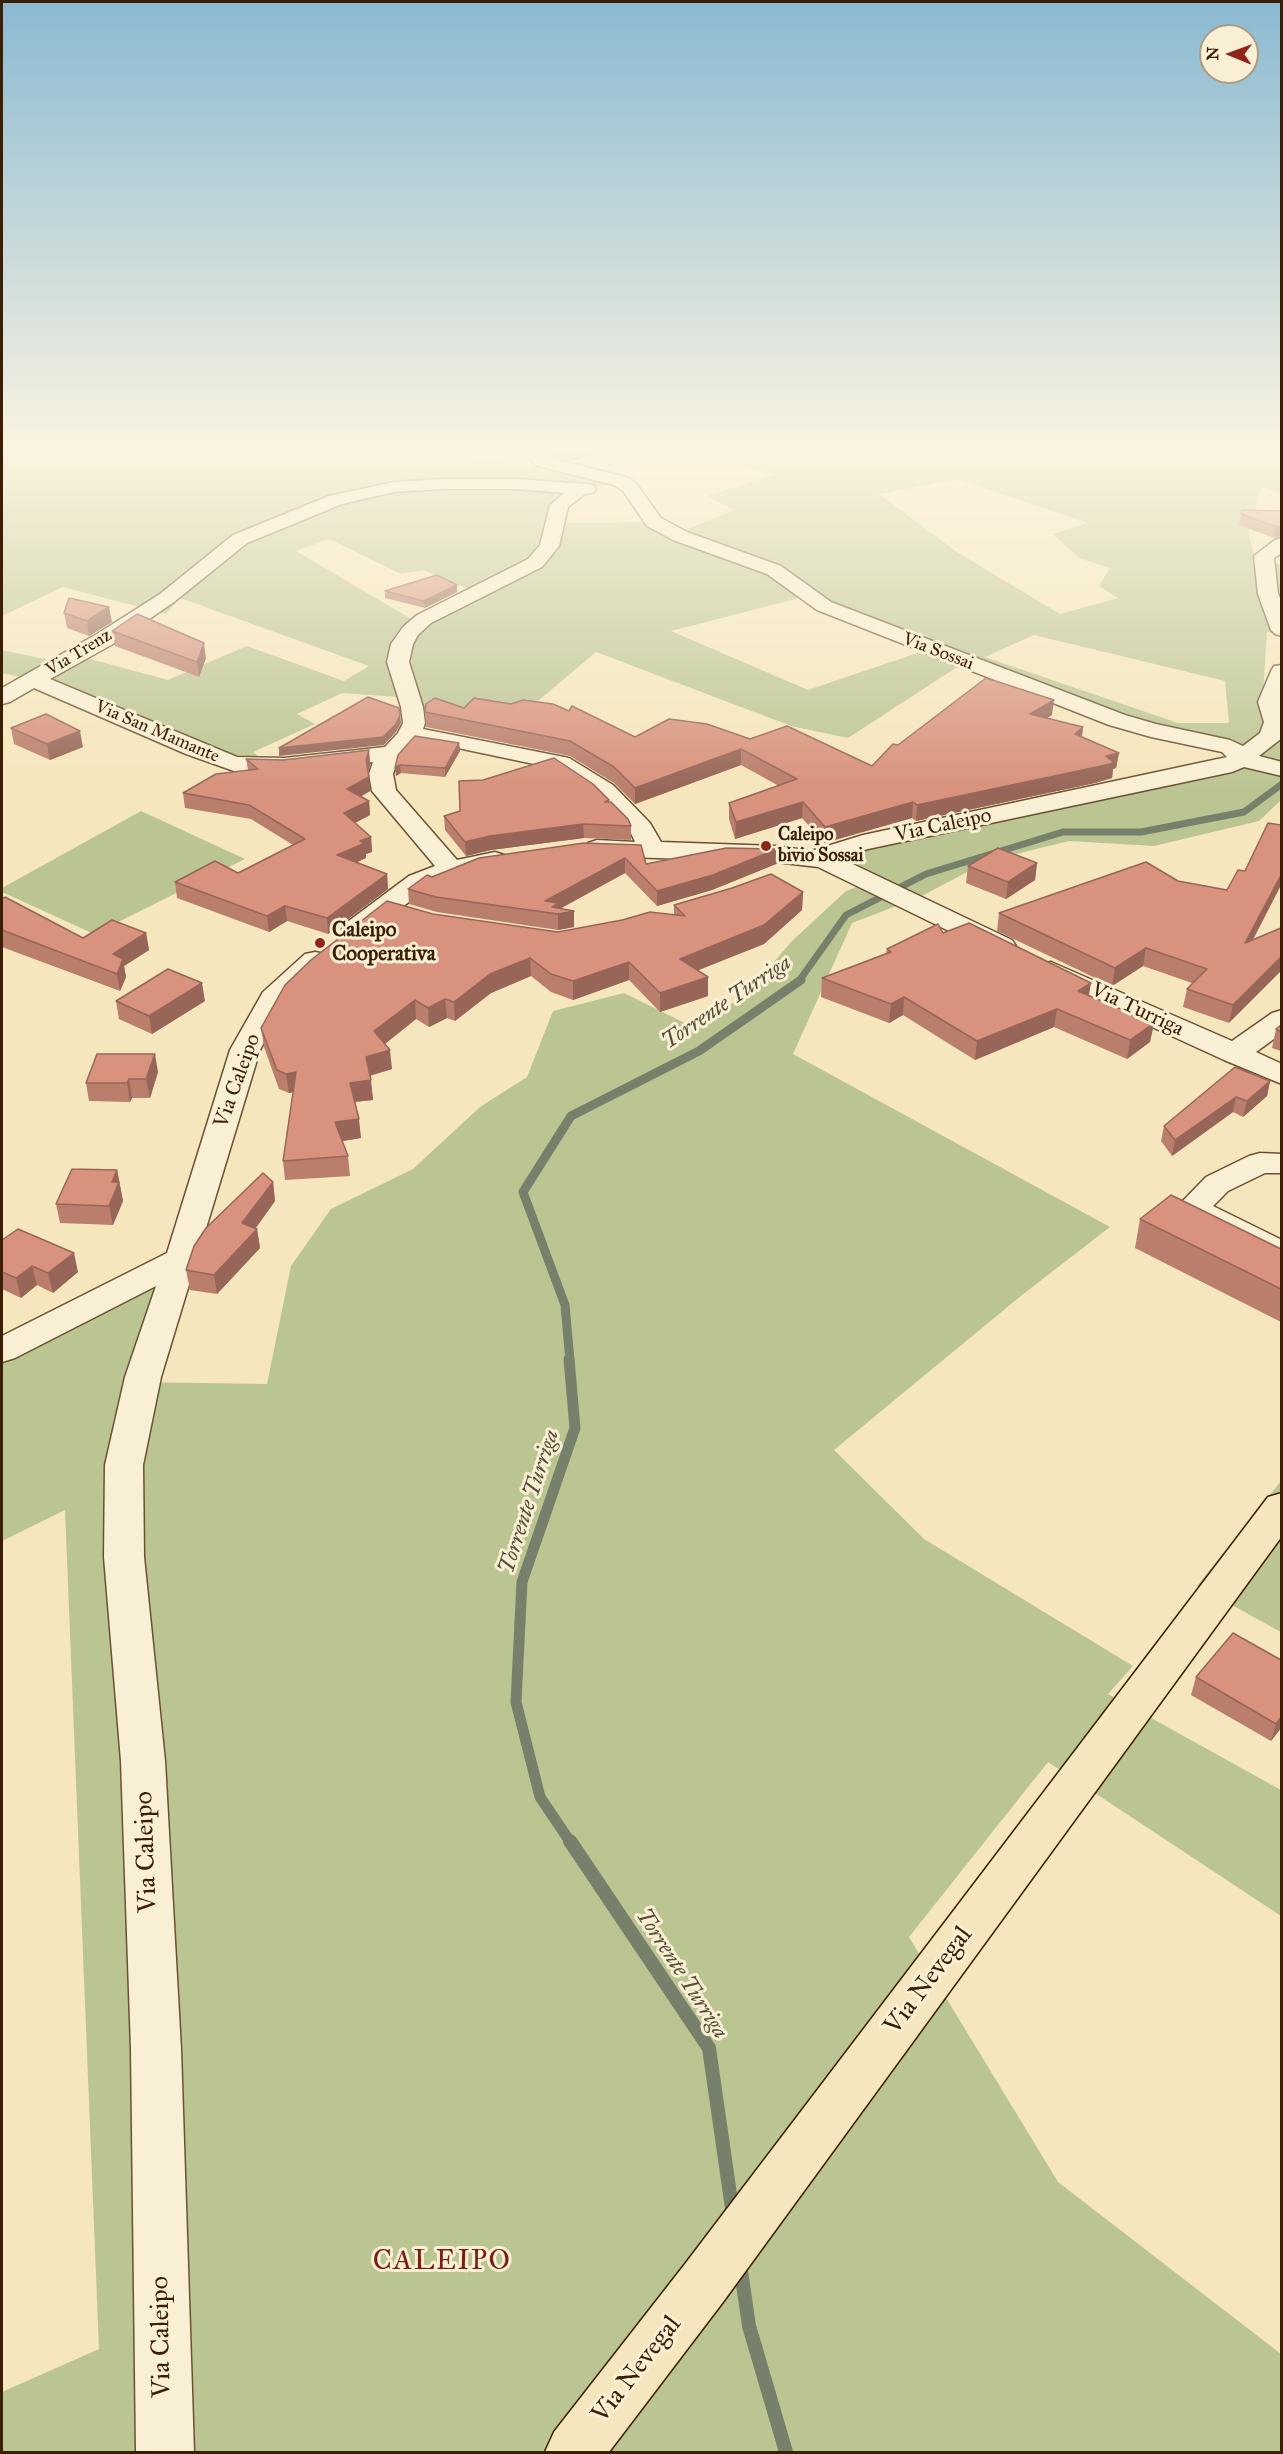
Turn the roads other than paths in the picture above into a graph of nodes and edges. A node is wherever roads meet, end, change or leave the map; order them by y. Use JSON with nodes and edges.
{"nodes":[{"id":1,"x":212,"y":562,"type":"edge"},
{"id":2,"x":536,"y":562,"type":"edge"},
{"id":3,"x":751,"y":562,"type":"edge"},
{"id":4,"x":1265,"y":562,"type":"edge"},
{"id":5,"x":1281,"y":630,"type":"edge"},
{"id":6,"x":1281,"y":671,"type":"edge"},
{"id":7,"x":34,"y":680,"type":"junction"},
{"id":8,"x":2,"y":697,"type":"edge"},
{"id":9,"x":401,"y":744,"type":"junction"},
{"id":10,"x":1260,"y":764,"type":"edge"},
{"id":11,"x":651,"y":849,"type":"junction"},
{"id":12,"x":812,"y":858,"type":"junction"},
{"id":13,"x":450,"y":869,"type":"junction"},
{"id":14,"x":774,"y":878,"type":"edge"},
{"id":15,"x":1281,"y":1019,"type":"edge"},
{"id":16,"x":1234,"y":1054,"type":"junction"},
{"id":17,"x":1281,"y":1075,"type":"edge"},
{"id":18,"x":1281,"y":1164,"type":"edge"},
{"id":19,"x":1281,"y":1254,"type":"edge"},
{"id":20,"x":182,"y":1260,"type":"junction"},
{"id":21,"x":2,"y":1350,"type":"edge"},
{"id":22,"x":1281,"y":1507,"type":"edge"},
{"id":23,"x":165,"y":2452,"type":"edge"},
{"id":24,"x":574,"y":2452,"type":"edge"}],
"edges":[{"from":1,"to":7,"type":"street","name":"Via Trenz"},
{"from":2,"to":9,"type":"street"},
{"from":3,"to":10,"type":"street","name":"Via Sossai"},
{"from":4,"to":5,"type":"street"},
{"from":6,"to":10,"type":"street"},
{"from":7,"to":8,"type":"street","name":"Via Trenz"},
{"from":7,"to":9,"type":"street","name":"Via San Mamante"},
{"from":9,"to":11,"type":"street","name":"Via San Mamante"},
{"from":9,"to":13,"type":"street"},
{"from":10,"to":12,"type":"street","name":"Via Caleipo"},
{"from":11,"to":12,"type":"street","name":"Via Caleipo"},
{"from":11,"to":13,"type":"street","name":"Via Caleipo"},
{"from":12,"to":14,"type":"street"},
{"from":12,"to":16,"type":"street","name":"Via Turriga"},
{"from":13,"to":20,"type":"street","name":"Via Caleipo"},
{"from":15,"to":16,"type":"street"},
{"from":16,"to":17,"type":"street","name":"Via Turriga"},
{"from":18,"to":19,"type":"street"},
{"from":20,"to":21,"type":"street"},
{"from":20,"to":23,"type":"street","name":"Via Caleipo"},
{"from":22,"to":24,"type":"main road","name":"Via Nevegal"}]}
